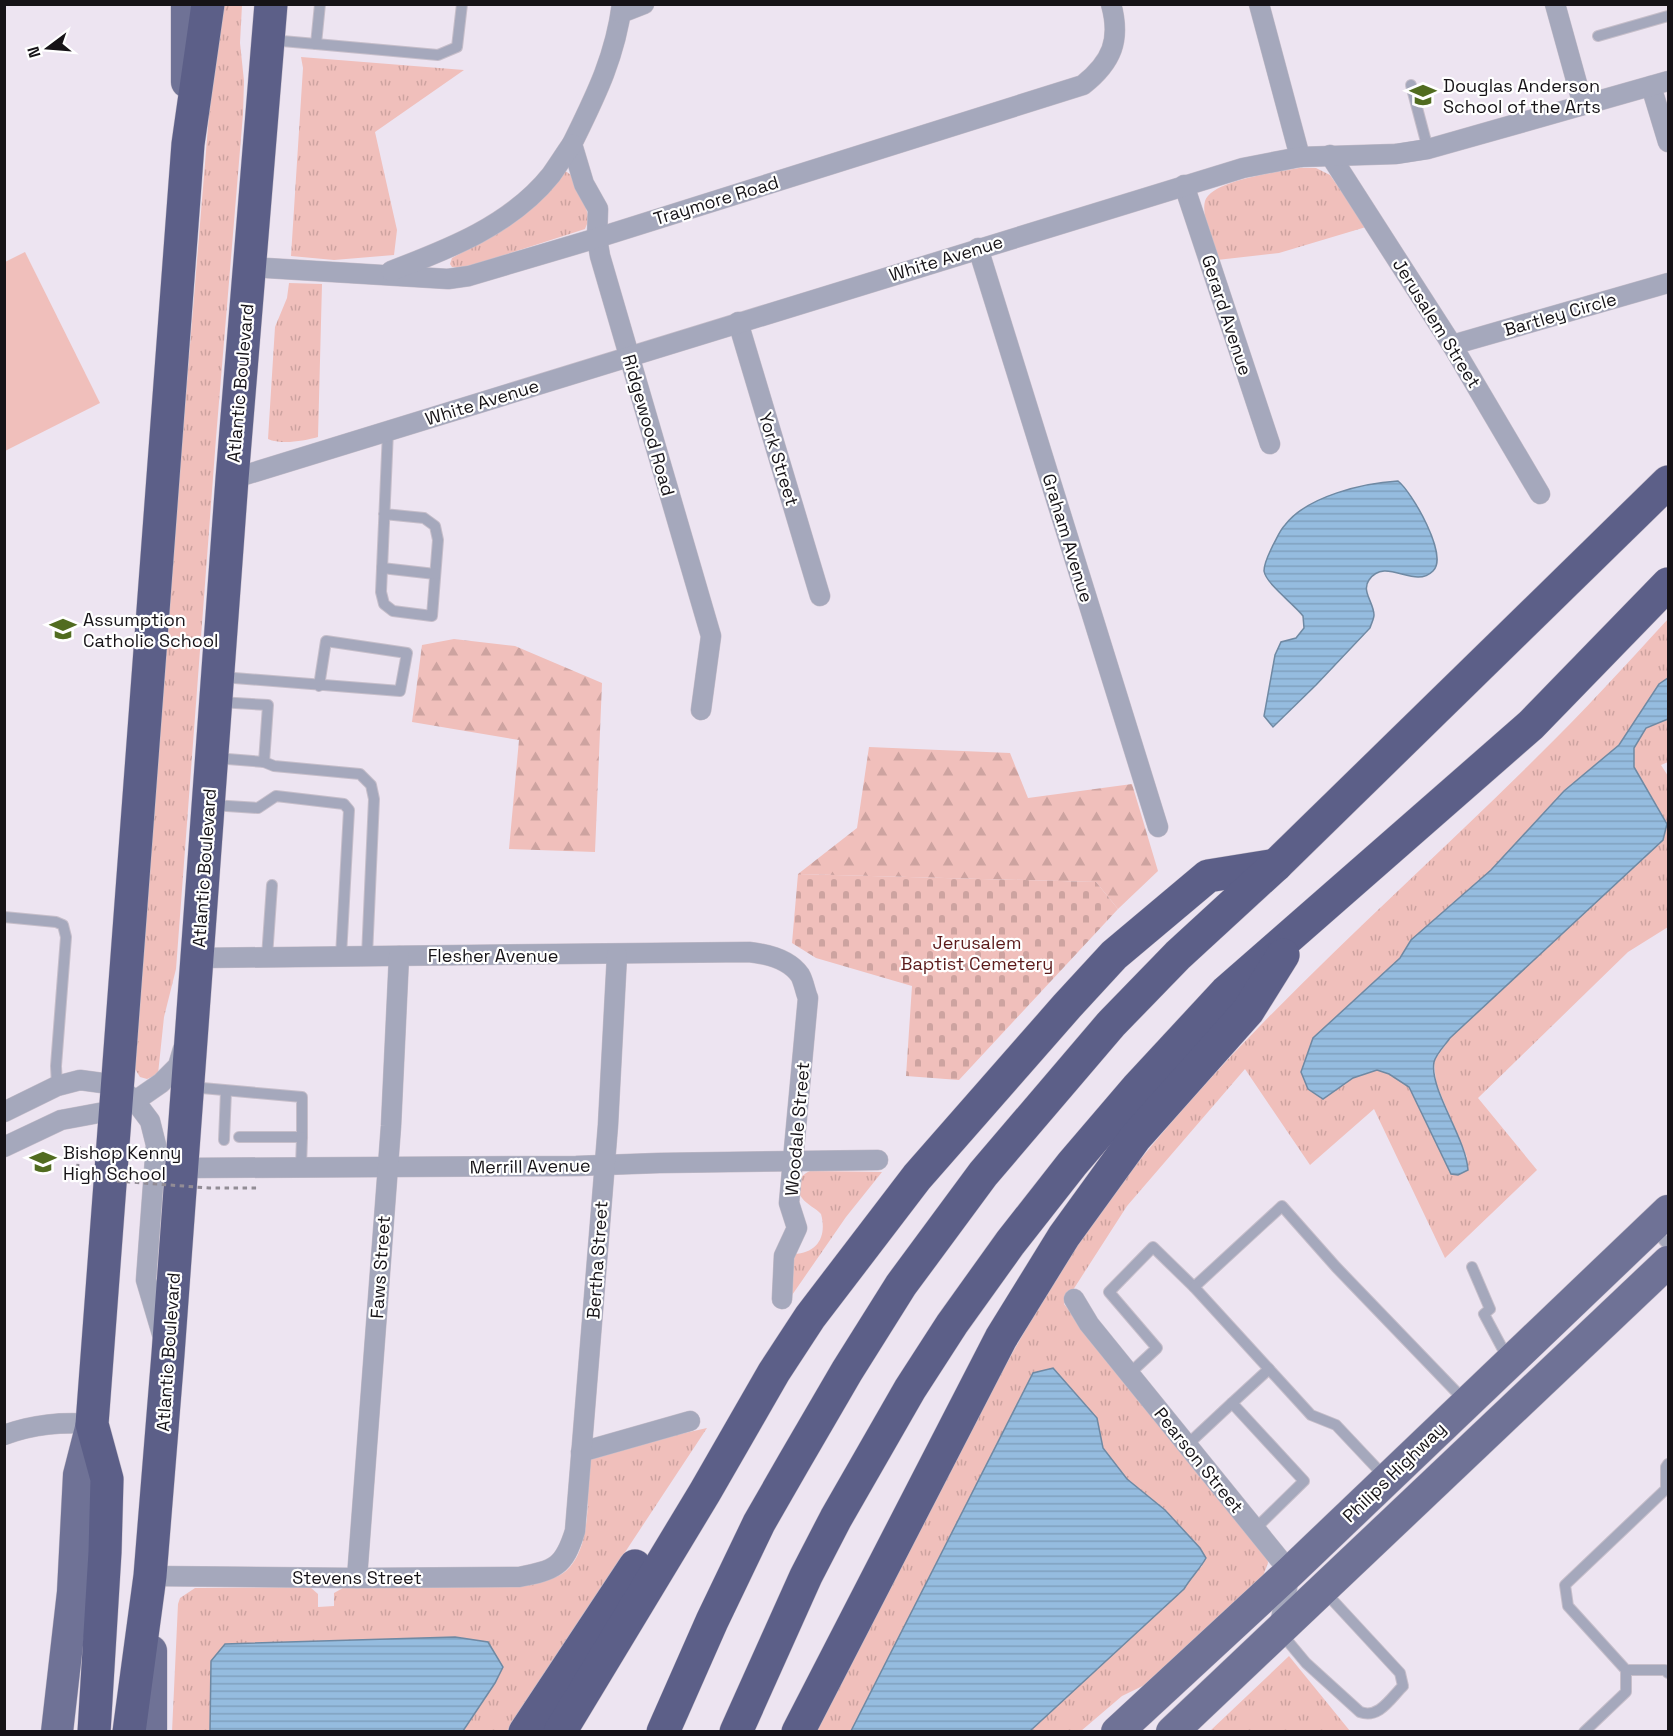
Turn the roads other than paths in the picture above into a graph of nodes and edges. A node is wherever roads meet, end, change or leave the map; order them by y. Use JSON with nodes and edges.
{"nodes":[{"id":1,"x":187,"y":4,"type":"edge"},
{"id":2,"x":208,"y":4,"type":"edge"},
{"id":3,"x":271,"y":4,"type":"edge"},
{"id":4,"x":320,"y":4,"type":"edge"},
{"id":5,"x":462,"y":4,"type":"edge"},
{"id":6,"x":644,"y":4,"type":"edge"},
{"id":7,"x":1111,"y":4,"type":"edge"},
{"id":8,"x":1259,"y":4,"type":"edge"},
{"id":9,"x":1555,"y":4,"type":"edge"},
{"id":10,"x":621,"y":9,"type":"edge"},
{"id":11,"x":1668,"y":16,"type":"edge"},
{"id":12,"x":1598,"y":36,"type":"dead end"},
{"id":13,"x":268,"y":40,"type":"junction"},
{"id":14,"x":316,"y":44,"type":"junction"},
{"id":15,"x":1660,"y":83,"type":"edge"},
{"id":16,"x":1411,"y":86,"type":"dead end"},
{"id":17,"x":1583,"y":105,"type":"junction"},
{"id":18,"x":1668,"y":142,"type":"edge"},
{"id":19,"x":188,"y":144,"type":"junction"},
{"id":20,"x":572,"y":144,"type":"junction"},
{"id":21,"x":1428,"y":148,"type":"junction"},
{"id":22,"x":1330,"y":155,"type":"junction"},
{"id":23,"x":1300,"y":157,"type":"junction"},
{"id":24,"x":1184,"y":185,"type":"junction"},
{"id":25,"x":597,"y":238,"type":"junction"},
{"id":26,"x":978,"y":248,"type":"junction"},
{"id":27,"x":250,"y":267,"type":"junction"},
{"id":28,"x":383,"y":274,"type":"junction"},
{"id":29,"x":1668,"y":283,"type":"edge"},
{"id":30,"x":738,"y":322,"type":"junction"},
{"id":31,"x":1452,"y":345,"type":"junction"},
{"id":32,"x":629,"y":357,"type":"junction"},
{"id":33,"x":388,"y":431,"type":"junction"},
{"id":34,"x":1270,"y":444,"type":"dead end"},
{"id":35,"x":232,"y":478,"type":"junction"},
{"id":36,"x":1668,"y":482,"type":"edge"},
{"id":37,"x":1540,"y":494,"type":"dead end"},
{"id":38,"x":384,"y":514,"type":"junction"},
{"id":39,"x":382,"y":567,"type":"junction"},
{"id":40,"x":435,"y":574,"type":"junction"},
{"id":41,"x":1668,"y":584,"type":"edge"},
{"id":42,"x":820,"y":596,"type":"dead end"},
{"id":43,"x":320,"y":686,"type":"junction"},
{"id":44,"x":217,"y":689,"type":"junction"},
{"id":45,"x":701,"y":710,"type":"dead end"},
{"id":46,"x":212,"y":757,"type":"junction"},
{"id":47,"x":264,"y":762,"type":"junction"},
{"id":48,"x":208,"y":805,"type":"junction"},
{"id":49,"x":1158,"y":827,"type":"dead end"},
{"id":50,"x":1276,"y":865,"type":"junction"},
{"id":51,"x":272,"y":885,"type":"dead end"},
{"id":52,"x":4,"y":917,"type":"edge"},
{"id":53,"x":1303,"y":923,"type":"junction"},
{"id":54,"x":617,"y":955,"type":"junction"},
{"id":55,"x":341,"y":956,"type":"junction"},
{"id":56,"x":367,"y":956,"type":"junction"},
{"id":57,"x":399,"y":956,"type":"junction"},
{"id":58,"x":267,"y":957,"type":"junction"},
{"id":59,"x":197,"y":958,"type":"junction"},
{"id":60,"x":786,"y":963,"type":"joint"},
{"id":61,"x":193,"y":1019,"type":"junction"},
{"id":62,"x":57,"y":1086,"type":"junction"},
{"id":63,"x":188,"y":1087,"type":"junction"},
{"id":64,"x":226,"y":1091,"type":"junction"},
{"id":65,"x":122,"y":1099,"type":"junction"},
{"id":66,"x":4,"y":1112,"type":"edge"},
{"id":67,"x":239,"y":1137,"type":"dead end"},
{"id":68,"x":302,"y":1137,"type":"junction"},
{"id":69,"x":224,"y":1140,"type":"dead end"},
{"id":70,"x":4,"y":1147,"type":"edge"},
{"id":71,"x":878,"y":1160,"type":"dead end"},
{"id":72,"x":792,"y":1162,"type":"junction"},
{"id":73,"x":604,"y":1165,"type":"junction"},
{"id":74,"x":387,"y":1166,"type":"junction"},
{"id":75,"x":182,"y":1167,"type":"junction"},
{"id":76,"x":301,"y":1167,"type":"junction"},
{"id":77,"x":1663,"y":1228,"type":"edge"},
{"id":78,"x":1668,"y":1262,"type":"edge"},
{"id":79,"x":1473,"y":1268,"type":"dead end"},
{"id":80,"x":1194,"y":1287,"type":"junction"},
{"id":81,"x":782,"y":1299,"type":"dead end"},
{"id":82,"x":1074,"y":1299,"type":"dead end"},
{"id":83,"x":168,"y":1354,"type":"junction"},
{"id":84,"x":1509,"y":1362,"type":"junction"},
{"id":85,"x":1269,"y":1369,"type":"junction"},
{"id":86,"x":774,"y":1372,"type":"junction"},
{"id":87,"x":1129,"y":1374,"type":"junction"},
{"id":88,"x":1467,"y":1402,"type":"junction"},
{"id":89,"x":1232,"y":1403,"type":"junction"},
{"id":90,"x":690,"y":1421,"type":"dead end"},
{"id":91,"x":92,"y":1424,"type":"junction"},
{"id":92,"x":4,"y":1435,"type":"edge"},
{"id":93,"x":1187,"y":1445,"type":"junction"},
{"id":94,"x":581,"y":1452,"type":"junction"},
{"id":95,"x":1668,"y":1464,"type":"edge"},
{"id":96,"x":1387,"y":1479,"type":"junction"},
{"id":97,"x":1667,"y":1489,"type":"edge"},
{"id":98,"x":1255,"y":1529,"type":"junction"},
{"id":99,"x":561,"y":1562,"type":"joint"},
{"id":100,"x":1290,"y":1572,"type":"junction"},
{"id":101,"x":150,"y":1576,"type":"junction"},
{"id":102,"x":357,"y":1578,"type":"junction"},
{"id":103,"x":1322,"y":1589,"type":"junction"},
{"id":104,"x":1279,"y":1630,"type":"junction"},
{"id":105,"x":1626,"y":1670,"type":"junction"},
{"id":106,"x":1668,"y":1673,"type":"edge"},
{"id":107,"x":57,"y":1731,"type":"edge"},
{"id":108,"x":94,"y":1731,"type":"edge"},
{"id":109,"x":129,"y":1731,"type":"edge"},
{"id":110,"x":151,"y":1731,"type":"edge"},
{"id":111,"x":525,"y":1731,"type":"edge"},
{"id":112,"x":560,"y":1731,"type":"edge"},
{"id":113,"x":663,"y":1731,"type":"edge"},
{"id":114,"x":736,"y":1731,"type":"edge"},
{"id":115,"x":798,"y":1731,"type":"edge"},
{"id":116,"x":1117,"y":1731,"type":"edge"},
{"id":117,"x":1172,"y":1731,"type":"edge"},
{"id":118,"x":1584,"y":1731,"type":"edge"}],
"edges":[{"from":1,"to":19,"type":"main road"},
{"from":2,"to":19,"type":"highway"},
{"from":3,"to":13,"type":"highway","name":"Atlantic Boulevard"},
{"from":4,"to":14,"type":"lane"},
{"from":5,"to":14,"type":"lane"},
{"from":6,"to":10,"type":"street"},
{"from":7,"to":25,"type":"street","name":"Traymore Road"},
{"from":8,"to":23,"type":"street"},
{"from":9,"to":17,"type":"street"},
{"from":10,"to":20,"type":"street"},
{"from":11,"to":12,"type":"lane"},
{"from":13,"to":14,"type":"lane"},
{"from":13,"to":27,"type":"highway","name":"Atlantic Boulevard"},
{"from":15,"to":17,"type":"street","name":"White Avenue"},
{"from":15,"to":18,"type":"street"},
{"from":16,"to":21,"type":"lane"},
{"from":17,"to":21,"type":"street","name":"White Avenue"},
{"from":19,"to":65,"type":"highway"},
{"from":20,"to":25,"type":"street","name":"Ridgewood Road"},
{"from":20,"to":28,"type":"street"},
{"from":21,"to":22,"type":"street","name":"White Avenue"},
{"from":22,"to":23,"type":"street","name":"White Avenue"},
{"from":22,"to":31,"type":"street","name":"Jerusalem Street"},
{"from":23,"to":24,"type":"street","name":"White Avenue"},
{"from":24,"to":26,"type":"street","name":"White Avenue"},
{"from":24,"to":34,"type":"street","name":"Gerard Avenue"},
{"from":25,"to":28,"type":"street","name":"Traymore Road"},
{"from":25,"to":32,"type":"street","name":"Ridgewood Road"},
{"from":26,"to":30,"type":"street","name":"White Avenue"},
{"from":26,"to":49,"type":"street","name":"Graham Avenue"},
{"from":27,"to":28,"type":"street","name":"Traymore Road"},
{"from":27,"to":35,"type":"highway","name":"Atlantic Boulevard"},
{"from":29,"to":31,"type":"street","name":"Bartley Circle"},
{"from":30,"to":32,"type":"street","name":"White Avenue"},
{"from":30,"to":42,"type":"street","name":"York Street"},
{"from":31,"to":37,"type":"street","name":"Jerusalem Street"},
{"from":32,"to":33,"type":"street","name":"White Avenue"},
{"from":32,"to":45,"type":"street","name":"Ridgewood Road"},
{"from":33,"to":35,"type":"street","name":"White Avenue"},
{"from":33,"to":38,"type":"lane"},
{"from":35,"to":44,"type":"highway","name":"Atlantic Boulevard"},
{"from":36,"to":50,"type":"highway"},
{"from":38,"to":39,"type":"lane"},
{"from":38,"to":40,"type":"lane"},
{"from":39,"to":40,"type":"lane"},
{"from":39,"to":40,"type":"lane"},
{"from":41,"to":53,"type":"highway"},
{"from":43,"to":43,"type":"lane"},
{"from":43,"to":44,"type":"lane"},
{"from":44,"to":46,"type":"highway","name":"Atlantic Boulevard"},
{"from":44,"to":47,"type":"lane"},
{"from":46,"to":47,"type":"lane"},
{"from":46,"to":48,"type":"highway","name":"Atlantic Boulevard"},
{"from":47,"to":56,"type":"lane"},
{"from":48,"to":55,"type":"lane"},
{"from":48,"to":59,"type":"highway","name":"Atlantic Boulevard"},
{"from":50,"to":86,"type":"highway"},
{"from":50,"to":113,"type":"highway"},
{"from":51,"to":58,"type":"lane"},
{"from":52,"to":62,"type":"lane"},
{"from":53,"to":114,"type":"highway"},
{"from":53,"to":115,"type":"highway"},
{"from":54,"to":57,"type":"street","name":"Flesher Avenue"},
{"from":54,"to":60,"type":"street","name":"Flesher Avenue"},
{"from":54,"to":73,"type":"street","name":"Bertha Street"},
{"from":55,"to":56,"type":"street","name":"Flesher Avenue"},
{"from":55,"to":58,"type":"street","name":"Flesher Avenue"},
{"from":56,"to":57,"type":"street","name":"Flesher Avenue"},
{"from":57,"to":74,"type":"street","name":"Faws Street"},
{"from":58,"to":59,"type":"street","name":"Flesher Avenue"},
{"from":59,"to":61,"type":"highway","name":"Atlantic Boulevard"},
{"from":60,"to":72,"type":"street","name":"Woodale Street"},
{"from":61,"to":63,"type":"highway","name":"Atlantic Boulevard"},
{"from":61,"to":65,"type":"street"},
{"from":62,"to":65,"type":"street"},
{"from":62,"to":66,"type":"street"},
{"from":63,"to":64,"type":"lane"},
{"from":63,"to":75,"type":"highway","name":"Atlantic Boulevard"},
{"from":64,"to":68,"type":"lane"},
{"from":64,"to":69,"type":"lane"},
{"from":65,"to":70,"type":"street"},
{"from":65,"to":83,"type":"street"},
{"from":65,"to":91,"type":"highway"},
{"from":67,"to":68,"type":"lane"},
{"from":68,"to":76,"type":"lane"},
{"from":71,"to":72,"type":"street","name":"Merrill Avenue"},
{"from":72,"to":73,"type":"street","name":"Merrill Avenue"},
{"from":72,"to":81,"type":"street","name":"Woodale Street"},
{"from":73,"to":74,"type":"street","name":"Merrill Avenue"},
{"from":73,"to":94,"type":"street","name":"Bertha Street"},
{"from":74,"to":76,"type":"street","name":"Merrill Avenue"},
{"from":74,"to":102,"type":"street","name":"Faws Street"},
{"from":75,"to":76,"type":"street","name":"Merrill Avenue"},
{"from":75,"to":83,"type":"highway","name":"Atlantic Boulevard"},
{"from":77,"to":84,"type":"main road","name":"Philips Highway"},
{"from":78,"to":103,"type":"main road","name":"Philips Highway"},
{"from":79,"to":84,"type":"lane"},
{"from":80,"to":85,"type":"lane"},
{"from":80,"to":87,"type":"lane"},
{"from":80,"to":88,"type":"lane"},
{"from":82,"to":87,"type":"street","name":"Pearson Street"},
{"from":83,"to":101,"type":"highway","name":"Atlantic Boulevard"},
{"from":84,"to":88,"type":"main road","name":"Philips Highway"},
{"from":85,"to":89,"type":"lane"},
{"from":85,"to":96,"type":"lane"},
{"from":86,"to":111,"type":"highway"},
{"from":86,"to":112,"type":"highway"},
{"from":87,"to":93,"type":"street","name":"Pearson Street"},
{"from":88,"to":96,"type":"main road","name":"Philips Highway"},
{"from":89,"to":93,"type":"lane"},
{"from":89,"to":98,"type":"lane"},
{"from":90,"to":94,"type":"street"},
{"from":91,"to":92,"type":"street"},
{"from":91,"to":107,"type":"main road"},
{"from":91,"to":108,"type":"highway"},
{"from":93,"to":98,"type":"street","name":"Pearson Street"},
{"from":94,"to":99,"type":"street","name":"Bertha Street"},
{"from":95,"to":97,"type":"lane"},
{"from":96,"to":100,"type":"main road","name":"Philips Highway"},
{"from":97,"to":105,"type":"lane"},
{"from":98,"to":100,"type":"street","name":"Pearson Street"},
{"from":99,"to":102,"type":"street","name":"Stevens Street"},
{"from":100,"to":104,"type":"street"},
{"from":100,"to":116,"type":"main road","name":"Philips Highway"},
{"from":101,"to":102,"type":"street","name":"Stevens Street"},
{"from":101,"to":109,"type":"highway"},
{"from":101,"to":110,"type":"main road","name":"Atlantic Boulevard"},
{"from":103,"to":104,"type":"main road","name":"Philips Highway"},
{"from":103,"to":104,"type":"lane"},
{"from":104,"to":117,"type":"main road","name":"Philips Highway"},
{"from":105,"to":106,"type":"lane"},
{"from":105,"to":118,"type":"lane"}]}
